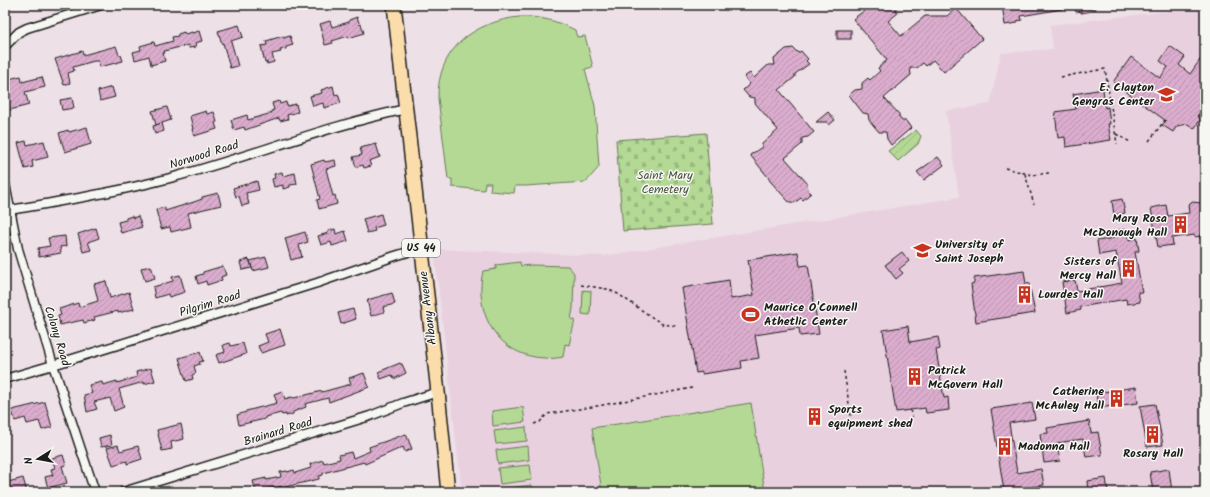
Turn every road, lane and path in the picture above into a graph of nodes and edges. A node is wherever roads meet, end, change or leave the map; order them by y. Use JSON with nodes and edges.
{"nodes":[{"id":1,"x":101,"y":5,"type":"edge"},
{"id":2,"x":394,"y":5,"type":"edge"},
{"id":3,"x":5,"y":46,"type":"edge"},
{"id":4,"x":1061,"y":77,"type":"dead end"},
{"id":5,"x":406,"y":109,"type":"junction"},
{"id":6,"x":1198,"y":115,"type":"dead end"},
{"id":7,"x":1165,"y":120,"type":"dead end"},
{"id":8,"x":1205,"y":120,"type":"edge"},
{"id":9,"x":1116,"y":134,"type":"junction"},
{"id":10,"x":1149,"y":141,"type":"dead end"},
{"id":11,"x":1130,"y":142,"type":"dead end"},
{"id":12,"x":1117,"y":144,"type":"dead end"},
{"id":13,"x":1005,"y":168,"type":"dead end"},
{"id":14,"x":1049,"y":173,"type":"dead end"},
{"id":15,"x":1024,"y":174,"type":"junction"},
{"id":16,"x":5,"y":184,"type":"edge"},
{"id":17,"x":1034,"y":204,"type":"dead end"},
{"id":18,"x":8,"y":211,"type":"edge"},
{"id":19,"x":1200,"y":236,"type":"dead end"},
{"id":20,"x":421,"y":248,"type":"junction"},
{"id":21,"x":1203,"y":253,"type":"dead end"},
{"id":22,"x":581,"y":285,"type":"dead end"},
{"id":23,"x":678,"y":326,"type":"dead end"},
{"id":24,"x":53,"y":365,"type":"junction"},
{"id":25,"x":844,"y":371,"type":"dead end"},
{"id":26,"x":5,"y":379,"type":"edge"},
{"id":27,"x":692,"y":388,"type":"dead end"},
{"id":28,"x":438,"y":392,"type":"junction"},
{"id":29,"x":910,"y":410,"type":"dead end"},
{"id":30,"x":851,"y":417,"type":"dead end"},
{"id":31,"x":912,"y":417,"type":"dead end"},
{"id":32,"x":534,"y":424,"type":"dead end"},
{"id":33,"x":95,"y":492,"type":"edge"},
{"id":34,"x":123,"y":492,"type":"edge"},
{"id":35,"x":448,"y":492,"type":"edge"}],
"edges":[{"from":1,"to":3,"type":"street"},
{"from":2,"to":5,"type":"highway","name":"Albany Avenue","number":"US 44"},
{"from":4,"to":9,"type":"path"},
{"from":5,"to":18,"type":"street","name":"Norwood Road"},
{"from":5,"to":20,"type":"highway","name":"Albany Avenue","number":"US 44"},
{"from":6,"to":8,"type":"path"},
{"from":7,"to":10,"type":"path"},
{"from":9,"to":11,"type":"path"},
{"from":9,"to":12,"type":"path"},
{"from":13,"to":15,"type":"path"},
{"from":14,"to":15,"type":"path"},
{"from":15,"to":17,"type":"path"},
{"from":16,"to":18,"type":"street","name":"Colony Road"},
{"from":18,"to":24,"type":"street","name":"Colony Road"},
{"from":19,"to":21,"type":"path"},
{"from":20,"to":24,"type":"street","name":"Pilgrim Road"},
{"from":20,"to":28,"type":"highway","name":"Albany Avenue","number":"US 44"},
{"from":22,"to":23,"type":"path"},
{"from":24,"to":26,"type":"street","name":"Pilgrim Road"},
{"from":24,"to":33,"type":"street","name":"Colony Road"},
{"from":25,"to":30,"type":"path"},
{"from":27,"to":32,"type":"path"},
{"from":28,"to":34,"type":"street","name":"Brainard Road"},
{"from":28,"to":35,"type":"highway","name":"Albany Avenue","number":"US 44"},
{"from":29,"to":31,"type":"path"}]}
